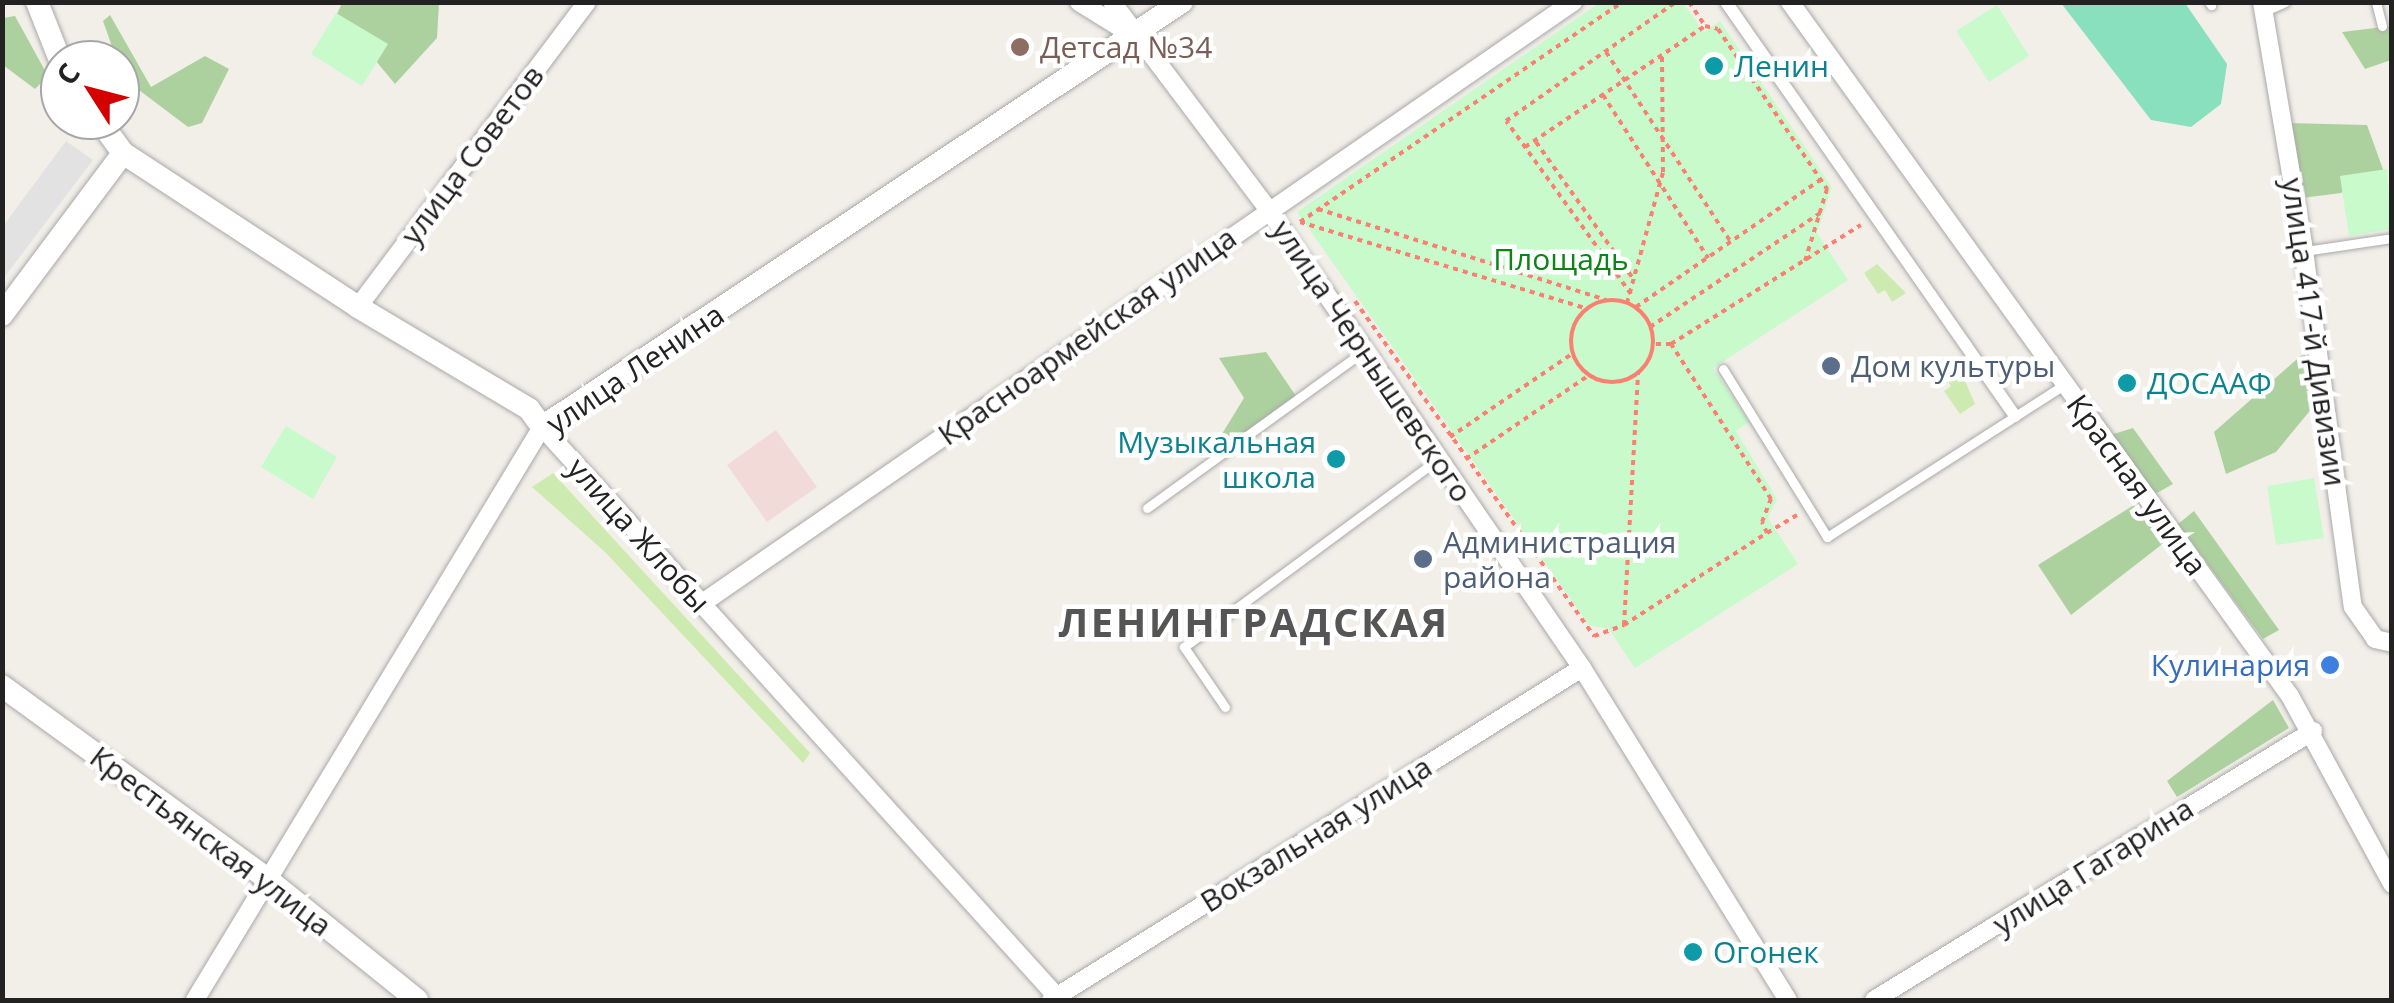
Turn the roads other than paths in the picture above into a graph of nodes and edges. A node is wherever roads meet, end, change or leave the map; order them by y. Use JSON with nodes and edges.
{"nodes":[{"id":1,"x":37,"y":2,"type":"edge"},
{"id":2,"x":587,"y":2,"type":"edge"},
{"id":3,"x":1079,"y":2,"type":"edge"},
{"id":4,"x":1112,"y":2,"type":"edge"},
{"id":5,"x":1182,"y":2,"type":"edge"},
{"id":6,"x":1573,"y":2,"type":"edge"},
{"id":7,"x":1726,"y":2,"type":"edge"},
{"id":8,"x":1790,"y":2,"type":"edge"},
{"id":9,"x":2285,"y":2,"type":"edge"},
{"id":10,"x":2376,"y":2,"type":"edge"},
{"id":11,"x":2263,"y":7,"type":"edge"},
{"id":12,"x":2382,"y":26,"type":"dead end"},
{"id":13,"x":1134,"y":36,"type":"junction"},
{"id":14,"x":52,"y":40,"type":"edge"},
{"id":15,"x":113,"y":140,"type":"edge"},
{"id":16,"x":122,"y":153,"type":"junction"},
{"id":17,"x":1276,"y":204,"type":"junction"},
{"id":18,"x":2392,"y":238,"type":"edge"},
{"id":19,"x":2304,"y":251,"type":"junction"},
{"id":20,"x":358,"y":308,"type":"junction"},
{"id":21,"x":2,"y":315,"type":"edge"},
{"id":22,"x":1365,"y":350,"type":"junction"},
{"id":23,"x":1724,"y":369,"type":"dead end"},
{"id":24,"x":2064,"y":384,"type":"junction"},
{"id":25,"x":2015,"y":416,"type":"junction"},
{"id":26,"x":542,"y":427,"type":"junction"},
{"id":27,"x":1439,"y":458,"type":"junction"},
{"id":28,"x":1147,"y":508,"type":"dead end"},
{"id":29,"x":701,"y":604,"type":"junction"},
{"id":30,"x":2392,"y":643,"type":"edge"},
{"id":31,"x":1582,"y":668,"type":"junction"},
{"id":32,"x":2,"y":686,"type":"edge"},
{"id":33,"x":1225,"y":707,"type":"dead end"},
{"id":34,"x":2313,"y":731,"type":"junction"},
{"id":35,"x":266,"y":878,"type":"junction"},
{"id":36,"x":2392,"y":884,"type":"edge"},
{"id":37,"x":1056,"y":999,"type":"edge"},
{"id":38,"x":194,"y":1000,"type":"edge"},
{"id":39,"x":417,"y":1000,"type":"edge"},
{"id":40,"x":1788,"y":1000,"type":"edge"},
{"id":41,"x":1874,"y":1000,"type":"edge"}],
"edges":[{"from":1,"to":14,"type":"street"},
{"from":2,"to":20,"type":"street","name":"улица Советов"},
{"from":3,"to":13,"type":"street","name":"улица Чернышевского"},
{"from":4,"to":13,"type":"street","name":"улица Чернышевского"},
{"from":5,"to":13,"type":"street","name":"улица Ленина"},
{"from":6,"to":17,"type":"street","name":"Красноармейская улица"},
{"from":7,"to":25,"type":"street"},
{"from":8,"to":24,"type":"street","name":"Красная улица"},
{"from":9,"to":11,"type":"lane"},
{"from":10,"to":12,"type":"lane"},
{"from":11,"to":19,"type":"street","name":"улица 417-й Дивизии"},
{"from":13,"to":17,"type":"street","name":"улица Чернышевского"},
{"from":13,"to":26,"type":"street","name":"улица Ленина"},
{"from":15,"to":16,"type":"street","name":"улица Жлобы"},
{"from":16,"to":20,"type":"street","name":"улица Жлобы"},
{"from":16,"to":21,"type":"street"},
{"from":17,"to":22,"type":"street","name":"улица Чернышевского"},
{"from":17,"to":29,"type":"street","name":"Красноармейская улица"},
{"from":18,"to":19,"type":"lane"},
{"from":19,"to":30,"type":"street","name":"улица 417-й Дивизии"},
{"from":20,"to":26,"type":"street","name":"улица Жлобы"},
{"from":22,"to":27,"type":"street","name":"улица Чернышевского"},
{"from":22,"to":28,"type":"lane"},
{"from":23,"to":25,"type":"lane"},
{"from":24,"to":25,"type":"lane"},
{"from":24,"to":34,"type":"street","name":"Красная улица"},
{"from":26,"to":29,"type":"street","name":"улица Жлобы"},
{"from":26,"to":35,"type":"street","name":"улица Ленина"},
{"from":27,"to":31,"type":"street","name":"улица Чернышевского"},
{"from":27,"to":33,"type":"lane"},
{"from":29,"to":37,"type":"street","name":"улица Жлобы"},
{"from":31,"to":37,"type":"street","name":"Вокзальная улица"},
{"from":31,"to":40,"type":"street","name":"улица Чернышевского"},
{"from":32,"to":35,"type":"street","name":"Крестьянская улица"},
{"from":34,"to":36,"type":"street","name":"Красная улица"},
{"from":34,"to":41,"type":"street","name":"улица Гагарина"},
{"from":35,"to":38,"type":"street","name":"улица Ленина"},
{"from":35,"to":39,"type":"street","name":"Крестьянская улица"}]}
